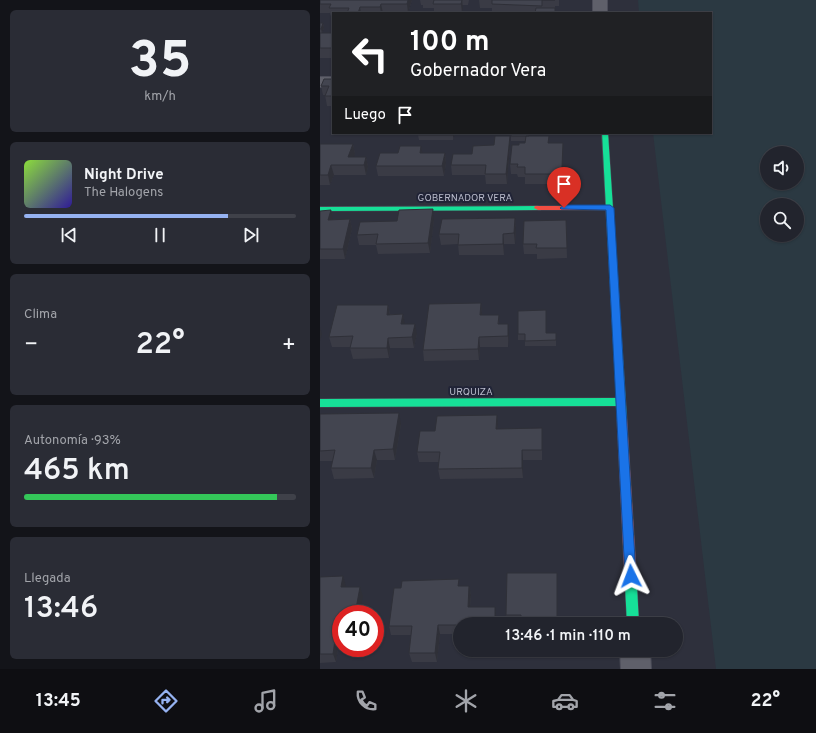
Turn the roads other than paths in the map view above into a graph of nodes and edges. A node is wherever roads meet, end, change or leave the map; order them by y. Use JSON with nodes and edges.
{"nodes":[{"id":1,"x":600,"y":0,"type":"edge"},
{"id":2,"x":600,"y":12,"type":"edge"},
{"id":3,"x":320,"y":82,"type":"edge"},
{"id":4,"x":332,"y":82,"type":"edge"},
{"id":5,"x":605,"y":134,"type":"edge"},
{"id":6,"x":610,"y":208,"type":"junction"},
{"id":7,"x":320,"y":209,"type":"edge"},
{"id":8,"x":621,"y":402,"type":"junction"},
{"id":9,"x":320,"y":403,"type":"edge"},
{"id":10,"x":633,"y":617,"type":"edge"},
{"id":11,"x":635,"y":657,"type":"edge"},
{"id":12,"x":636,"y":669,"type":"edge"}],
"edges":[{"from":1,"to":2,"type":"street"},
{"from":3,"to":4,"type":"street"},
{"from":5,"to":6,"type":"street"},
{"from":6,"to":7,"type":"street","name":"GOBERNADOR VERA"},
{"from":6,"to":8,"type":"street"},
{"from":8,"to":9,"type":"street","name":"URQUIZA"},
{"from":8,"to":10,"type":"street"},
{"from":11,"to":12,"type":"street"}]}
